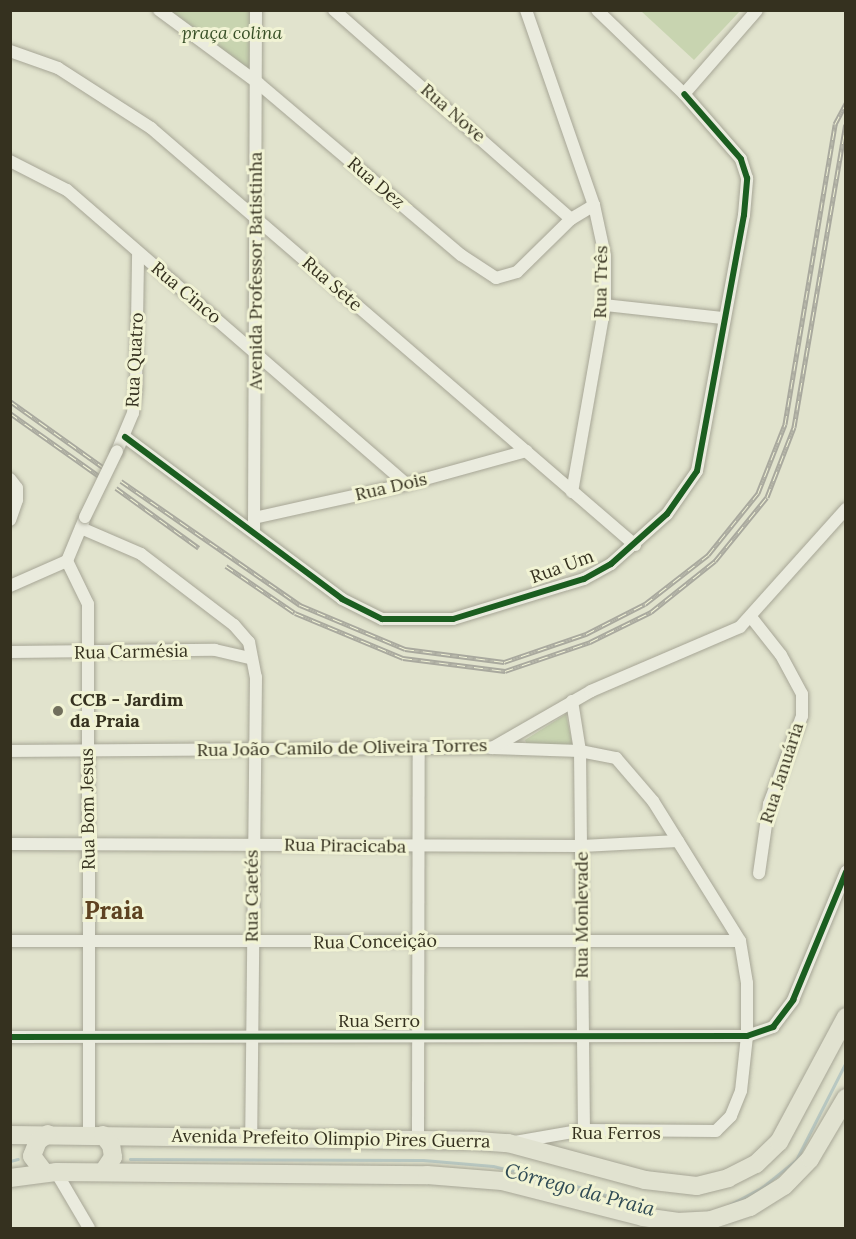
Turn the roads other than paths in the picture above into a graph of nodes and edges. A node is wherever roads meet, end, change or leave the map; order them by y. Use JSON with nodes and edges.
{"nodes":[{"id":1,"x":159,"y":10,"type":"edge"},
{"id":2,"x":256,"y":10,"type":"edge"},
{"id":3,"x":334,"y":10,"type":"edge"},
{"id":4,"x":526,"y":10,"type":"edge"},
{"id":5,"x":597,"y":10,"type":"edge"},
{"id":6,"x":757,"y":10,"type":"edge"},
{"id":7,"x":10,"y":51,"type":"edge"},
{"id":8,"x":258,"y":83,"type":"junction"},
{"id":9,"x":684,"y":94,"type":"junction"},
{"id":10,"x":10,"y":161,"type":"edge"},
{"id":11,"x":594,"y":205,"type":"junction"},
{"id":12,"x":255,"y":217,"type":"junction"},
{"id":13,"x":571,"y":219,"type":"junction"},
{"id":14,"x":138,"y":253,"type":"junction"},
{"id":15,"x":605,"y":305,"type":"junction"},
{"id":16,"x":723,"y":318,"type":"junction"},
{"id":17,"x":255,"y":350,"type":"junction"},
{"id":18,"x":124,"y":437,"type":"junction"},
{"id":19,"x":527,"y":451,"type":"junction"},
{"id":20,"x":12,"y":480,"type":"edge"},
{"id":21,"x":407,"y":484,"type":"junction"},
{"id":22,"x":572,"y":492,"type":"junction"},
{"id":23,"x":846,"y":509,"type":"edge"},
{"id":24,"x":10,"y":520,"type":"edge"},
{"id":25,"x":83,"y":522,"type":"junction"},
{"id":26,"x":254,"y":525,"type":"junction"},
{"id":27,"x":635,"y":545,"type":"junction"},
{"id":28,"x":67,"y":561,"type":"junction"},
{"id":29,"x":10,"y":586,"type":"edge"},
{"id":30,"x":751,"y":617,"type":"junction"},
{"id":31,"x":10,"y":652,"type":"edge"},
{"id":32,"x":88,"y":653,"type":"junction"},
{"id":33,"x":251,"y":658,"type":"junction"},
{"id":34,"x":572,"y":701,"type":"junction"},
{"id":35,"x":492,"y":748,"type":"junction"},
{"id":36,"x":253,"y":749,"type":"junction"},
{"id":37,"x":418,"y":750,"type":"junction"},
{"id":38,"x":10,"y":751,"type":"edge"},
{"id":39,"x":87,"y":751,"type":"junction"},
{"id":40,"x":580,"y":751,"type":"junction"},
{"id":41,"x":678,"y":841,"type":"junction"},
{"id":42,"x":10,"y":844,"type":"edge"},
{"id":43,"x":88,"y":844,"type":"junction"},
{"id":44,"x":253,"y":845,"type":"junction"},
{"id":45,"x":582,"y":846,"type":"junction"},
{"id":46,"x":418,"y":847,"type":"junction"},
{"id":47,"x":846,"y":872,"type":"edge"},
{"id":48,"x":759,"y":873,"type":"dead end"},
{"id":49,"x":10,"y":941,"type":"edge"},
{"id":50,"x":89,"y":941,"type":"junction"},
{"id":51,"x":417,"y":941,"type":"junction"},
{"id":52,"x":740,"y":941,"type":"junction"},
{"id":53,"x":252,"y":944,"type":"junction"},
{"id":54,"x":582,"y":944,"type":"junction"},
{"id":55,"x":846,"y":1017,"type":"edge"},
{"id":56,"x":581,"y":1035,"type":"junction"},
{"id":57,"x":10,"y":1036,"type":"edge"},
{"id":58,"x":90,"y":1036,"type":"junction"},
{"id":59,"x":252,"y":1036,"type":"junction"},
{"id":60,"x":417,"y":1036,"type":"junction"},
{"id":61,"x":747,"y":1036,"type":"junction"},
{"id":62,"x":846,"y":1098,"type":"edge"},
{"id":63,"x":584,"y":1130,"type":"junction"},
{"id":64,"x":48,"y":1134,"type":"junction"},
{"id":65,"x":10,"y":1135,"type":"edge"},
{"id":66,"x":96,"y":1135,"type":"junction"},
{"id":67,"x":251,"y":1136,"type":"junction"},
{"id":68,"x":418,"y":1138,"type":"junction"},
{"id":69,"x":507,"y":1143,"type":"junction"},
{"id":70,"x":50,"y":1172,"type":"junction"},
{"id":71,"x":103,"y":1172,"type":"junction"},
{"id":72,"x":10,"y":1178,"type":"edge"},
{"id":73,"x":89,"y":1228,"type":"edge"}],
"edges":[{"from":1,"to":8,"type":"street","name":"Rua Dez"},
{"from":2,"to":8,"type":"street","name":"Avenida Professor Batistinha"},
{"from":3,"to":13,"type":"street","name":"Rua Nove"},
{"from":4,"to":11,"type":"street","name":"Rua Três"},
{"from":5,"to":9,"type":"street","name":"Rua Um"},
{"from":6,"to":9,"type":"street"},
{"from":7,"to":12,"type":"street","name":"Rua Sete"},
{"from":8,"to":12,"type":"street","name":"Avenida Professor Batistinha"},
{"from":8,"to":13,"type":"street","name":"Rua Dez"},
{"from":9,"to":16,"type":"street","name":"Rua Um"},
{"from":10,"to":14,"type":"street","name":"Rua Cinco"},
{"from":11,"to":13,"type":"street","name":"Rua Dez"},
{"from":11,"to":15,"type":"street","name":"Rua Três"},
{"from":12,"to":17,"type":"street","name":"Avenida Professor Batistinha"},
{"from":12,"to":19,"type":"street","name":"Rua Sete"},
{"from":14,"to":17,"type":"street","name":"Rua Cinco"},
{"from":14,"to":18,"type":"street","name":"Rua Quatro"},
{"from":15,"to":16,"type":"street"},
{"from":15,"to":22,"type":"street","name":"Rua Três"},
{"from":16,"to":27,"type":"street","name":"Rua Um"},
{"from":17,"to":21,"type":"street","name":"Rua Cinco"},
{"from":17,"to":26,"type":"street","name":"Avenida Professor Batistinha"},
{"from":18,"to":25,"type":"street","name":"Rua Quatro","bridge":true},
{"from":18,"to":26,"type":"street","name":"Rua Um"},
{"from":19,"to":21,"type":"street","name":"Rua Dois"},
{"from":19,"to":22,"type":"street","name":"Rua Sete"},
{"from":20,"to":24,"type":"street"},
{"from":21,"to":26,"type":"street","name":"Rua Dois"},
{"from":22,"to":27,"type":"street","name":"Rua Sete"},
{"from":23,"to":30,"type":"street","name":"Rua João Camilo de Oliveira Torres"},
{"from":25,"to":28,"type":"street","name":"Rua Quatro"},
{"from":25,"to":33,"type":"street","name":"Rua Caetés"},
{"from":26,"to":27,"type":"street","name":"Rua Um"},
{"from":28,"to":29,"type":"street"},
{"from":28,"to":32,"type":"street","name":"Rua Bom Jesus"},
{"from":30,"to":34,"type":"street","name":"Rua João Camilo de Oliveira Torres"},
{"from":30,"to":48,"type":"street","name":"Rua Januária"},
{"from":31,"to":32,"type":"street","name":"Rua Carmésia"},
{"from":32,"to":33,"type":"street","name":"Rua Carmésia"},
{"from":32,"to":39,"type":"street","name":"Rua Bom Jesus"},
{"from":33,"to":36,"type":"street","name":"Rua Caetés"},
{"from":34,"to":35,"type":"street","name":"Rua João Camilo de Oliveira Torres"},
{"from":34,"to":40,"type":"street","name":"Rua Monlevade"},
{"from":35,"to":37,"type":"street","name":"Rua João Camilo de Oliveira Torres"},
{"from":35,"to":40,"type":"street"},
{"from":36,"to":37,"type":"street","name":"Rua João Camilo de Oliveira Torres"},
{"from":36,"to":39,"type":"street","name":"Rua João Camilo de Oliveira Torres"},
{"from":36,"to":44,"type":"street","name":"Rua Caetés"},
{"from":37,"to":46,"type":"street"},
{"from":38,"to":39,"type":"street","name":"Rua João Camilo de Oliveira Torres"},
{"from":39,"to":43,"type":"street","name":"Rua Bom Jesus"},
{"from":40,"to":41,"type":"street"},
{"from":40,"to":45,"type":"street","name":"Rua Monlevade"},
{"from":41,"to":45,"type":"street","name":"Rua Piracicaba"},
{"from":41,"to":52,"type":"street"},
{"from":42,"to":43,"type":"street","name":"Rua Piracicaba"},
{"from":43,"to":44,"type":"street","name":"Rua Piracicaba"},
{"from":43,"to":50,"type":"street","name":"Rua Bom Jesus"},
{"from":44,"to":46,"type":"street","name":"Rua Piracicaba"},
{"from":44,"to":53,"type":"street","name":"Rua Caetés"},
{"from":45,"to":46,"type":"street","name":"Rua Piracicaba"},
{"from":45,"to":54,"type":"street","name":"Rua Monlevade"},
{"from":46,"to":51,"type":"street"},
{"from":47,"to":61,"type":"street"},
{"from":49,"to":50,"type":"street","name":"Rua Conceição"},
{"from":50,"to":53,"type":"street","name":"Rua Conceição"},
{"from":50,"to":58,"type":"street","name":"Rua Bom Jesus"},
{"from":51,"to":53,"type":"street","name":"Rua Conceição"},
{"from":51,"to":54,"type":"street","name":"Rua Conceição"},
{"from":51,"to":60,"type":"street"},
{"from":52,"to":54,"type":"street","name":"Rua Conceição"},
{"from":52,"to":61,"type":"street"},
{"from":53,"to":59,"type":"street","name":"Rua Caetés"},
{"from":54,"to":56,"type":"street","name":"Rua Monlevade"},
{"from":55,"to":69,"type":"main road","name":"Avenida Prefeito Olimpio Pires Guerra"},
{"from":56,"to":60,"type":"street","name":"Rua Serro"},
{"from":56,"to":61,"type":"street","name":"Rua Serro"},
{"from":56,"to":63,"type":"street","name":"Rua Monlevade"},
{"from":57,"to":58,"type":"street","name":"Rua Serro"},
{"from":58,"to":59,"type":"street","name":"Rua Serro"},
{"from":58,"to":66,"type":"street","name":"Rua Bom Jesus"},
{"from":59,"to":60,"type":"street","name":"Rua Serro"},
{"from":59,"to":67,"type":"street","name":"Rua Caetés"},
{"from":60,"to":68,"type":"street"},
{"from":61,"to":63,"type":"street","name":"Rua Ferros"},
{"from":62,"to":71,"type":"main road","name":"Avenida Prefeito Olimpio Pires Guerra"},
{"from":63,"to":69,"type":"street","name":"Rua Ferros"},
{"from":64,"to":65,"type":"main road","name":"Avenida Prefeito Olimpio Pires Guerra"},
{"from":64,"to":66,"type":"main road","name":"Avenida Prefeito Olimpio Pires Guerra"},
{"from":64,"to":70,"type":"main road"},
{"from":66,"to":67,"type":"main road","name":"Avenida Prefeito Olimpio Pires Guerra"},
{"from":66,"to":71,"type":"main road"},
{"from":67,"to":68,"type":"main road","name":"Avenida Prefeito Olimpio Pires Guerra"},
{"from":68,"to":69,"type":"main road","name":"Avenida Prefeito Olimpio Pires Guerra"},
{"from":70,"to":71,"type":"main road","name":"Avenida Prefeito Olimpio Pires Guerra"},
{"from":70,"to":72,"type":"main road","name":"Avenida Prefeito Olimpio Pires Guerra"},
{"from":70,"to":73,"type":"street"}]}
